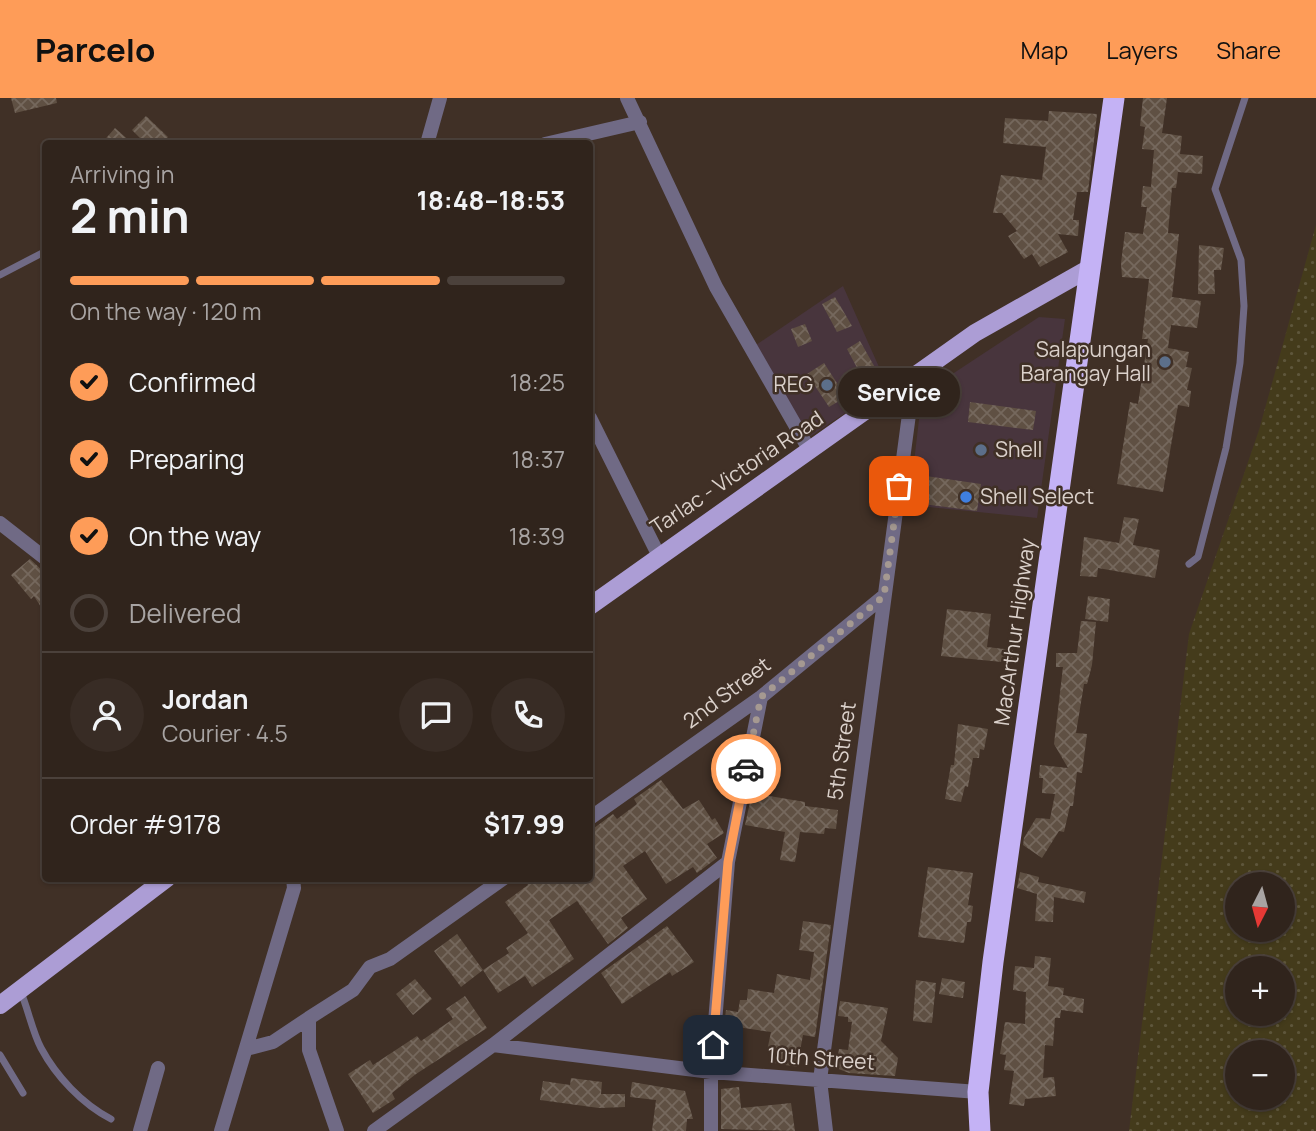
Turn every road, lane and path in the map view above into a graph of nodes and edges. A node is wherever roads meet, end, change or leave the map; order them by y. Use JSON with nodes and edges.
{"nodes":[{"id":1,"x":440,"y":98,"type":"edge"},
{"id":2,"x":627,"y":98,"type":"edge"},
{"id":3,"x":1114,"y":98,"type":"edge"},
{"id":4,"x":1245,"y":98,"type":"edge"},
{"id":5,"x":640,"y":122,"type":"junction"},
{"id":6,"x":428,"y":140,"type":"edge"},
{"id":7,"x":562,"y":140,"type":"edge"},
{"id":8,"x":42,"y":253,"type":"edge"},
{"id":9,"x":1088,"y":269,"type":"junction"},
{"id":10,"x":0,"y":275,"type":"edge"},
{"id":11,"x":914,"y":377,"type":"junction"},
{"id":12,"x":593,"y":424,"type":"edge"},
{"id":13,"x":810,"y":452,"type":"junction"},
{"id":14,"x":0,"y":523,"type":"edge"},
{"id":15,"x":658,"y":554,"type":"junction"},
{"id":16,"x":42,"y":556,"type":"edge"},
{"id":17,"x":1189,"y":564,"type":"dead end"},
{"id":18,"x":884,"y":596,"type":"junction"},
{"id":19,"x":593,"y":604,"type":"edge"},
{"id":20,"x":761,"y":697,"type":"junction"},
{"id":21,"x":593,"y":816,"type":"edge"},
{"id":22,"x":728,"y":862,"type":"junction"},
{"id":23,"x":162,"y":882,"type":"edge"},
{"id":24,"x":293,"y":882,"type":"edge"},
{"id":25,"x":498,"y":882,"type":"edge"},
{"id":26,"x":20,"y":989,"type":"junction"},
{"id":27,"x":0,"y":1005,"type":"edge"},
{"id":28,"x":309,"y":1018,"type":"junction"},
{"id":29,"x":493,"y":1045,"type":"junction"},
{"id":30,"x":246,"y":1048,"type":"junction"},
{"id":31,"x":0,"y":1055,"type":"edge"},
{"id":32,"x":158,"y":1068,"type":"dead end"},
{"id":33,"x":710,"y":1072,"type":"junction"},
{"id":34,"x":820,"y":1080,"type":"junction"},
{"id":35,"x":978,"y":1092,"type":"junction"},
{"id":36,"x":23,"y":1093,"type":"dead end"},
{"id":37,"x":111,"y":1119,"type":"dead end"},
{"id":38,"x":140,"y":1131,"type":"edge"},
{"id":39,"x":221,"y":1131,"type":"edge"},
{"id":40,"x":337,"y":1131,"type":"edge"},
{"id":41,"x":374,"y":1131,"type":"edge"},
{"id":42,"x":711,"y":1131,"type":"edge"},
{"id":43,"x":826,"y":1131,"type":"edge"},
{"id":44,"x":980,"y":1131,"type":"edge"}],
"edges":[{"from":1,"to":6,"type":"street"},
{"from":2,"to":5,"type":"street"},
{"from":3,"to":9,"type":"highway","name":"MacArthur Highway"},
{"from":4,"to":17,"type":"lane"},
{"from":5,"to":7,"type":"street"},
{"from":5,"to":13,"type":"street"},
{"from":8,"to":10,"type":"lane"},
{"from":9,"to":11,"type":"main road","name":"Tarlac - Victoria Road"},
{"from":9,"to":35,"type":"highway","name":"MacArthur Highway"},
{"from":11,"to":13,"type":"main road","name":"Tarlac - Victoria Road"},
{"from":11,"to":18,"type":"street","name":"5th Street"},
{"from":12,"to":15,"type":"street"},
{"from":13,"to":15,"type":"main road","name":"Tarlac - Victoria Road"},
{"from":14,"to":16,"type":"street"},
{"from":15,"to":19,"type":"main road","name":"Tarlac - Victoria Road"},
{"from":18,"to":20,"type":"street","name":"2nd Street"},
{"from":18,"to":34,"type":"street","name":"5th Street"},
{"from":20,"to":21,"type":"street","name":"2nd Street"},
{"from":20,"to":22,"type":"street"},
{"from":22,"to":29,"type":"street"},
{"from":22,"to":33,"type":"street"},
{"from":23,"to":26,"type":"main road"},
{"from":24,"to":30,"type":"street"},
{"from":25,"to":28,"type":"street"},
{"from":26,"to":27,"type":"main road"},
{"from":26,"to":37,"type":"lane"},
{"from":28,"to":30,"type":"street"},
{"from":28,"to":40,"type":"street"},
{"from":29,"to":33,"type":"street","name":"10th Street"},
{"from":29,"to":41,"type":"street"},
{"from":30,"to":39,"type":"street"},
{"from":31,"to":36,"type":"lane"},
{"from":32,"to":38,"type":"street"},
{"from":33,"to":34,"type":"street","name":"10th Street"},
{"from":33,"to":42,"type":"street"},
{"from":34,"to":35,"type":"street","name":"10th Street"},
{"from":34,"to":43,"type":"street","name":"5th Street"},
{"from":35,"to":44,"type":"highway","name":"MacArthur Highway"}]}
